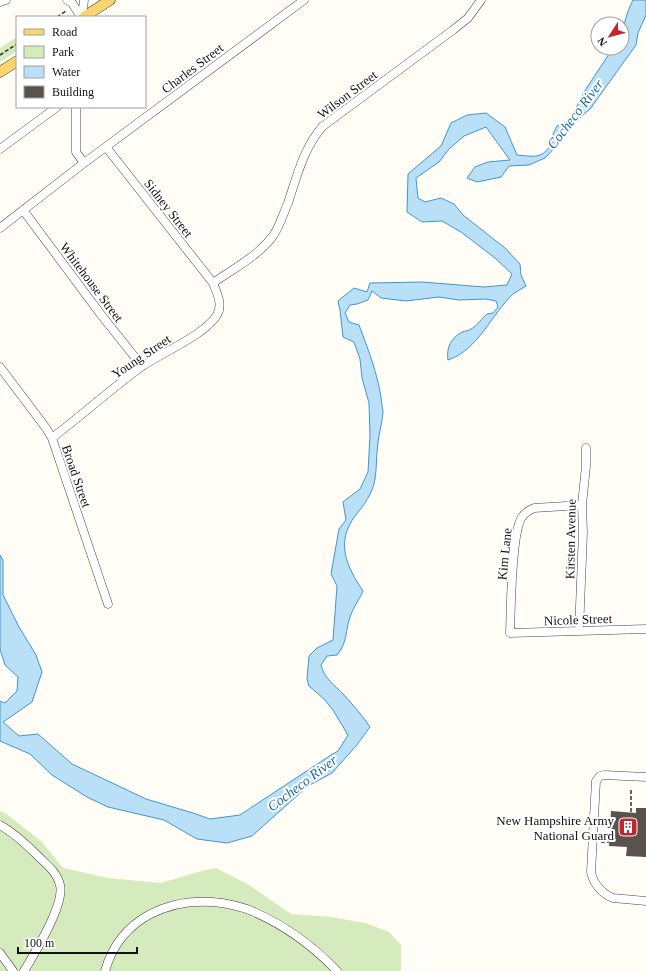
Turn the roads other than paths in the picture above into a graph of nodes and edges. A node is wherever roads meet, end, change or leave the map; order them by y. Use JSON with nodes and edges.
{"nodes":[{"id":1,"x":6,"y":0,"type":"edge"},
{"id":2,"x":67,"y":0,"type":"edge"},
{"id":3,"x":84,"y":0,"type":"edge"},
{"id":4,"x":110,"y":0,"type":"edge"},
{"id":5,"x":304,"y":0,"type":"edge"},
{"id":6,"x":481,"y":0,"type":"edge"},
{"id":7,"x":0,"y":2,"type":"edge"},
{"id":8,"x":81,"y":16,"type":"edge"},
{"id":9,"x":82,"y":16,"type":"edge"},
{"id":10,"x":84,"y":16,"type":"edge"},
{"id":11,"x":16,"y":62,"type":"edge"},
{"id":12,"x":0,"y":72,"type":"edge"},
{"id":13,"x":56,"y":108,"type":"edge"},
{"id":14,"x":76,"y":108,"type":"edge"},
{"id":15,"x":106,"y":147,"type":"junction"},
{"id":16,"x":0,"y":149,"type":"edge"},
{"id":17,"x":84,"y":163,"type":"junction"},
{"id":18,"x":23,"y":210,"type":"junction"},
{"id":19,"x":0,"y":228,"type":"edge"},
{"id":20,"x":213,"y":283,"type":"junction"},
{"id":21,"x":142,"y":366,"type":"junction"},
{"id":22,"x":0,"y":367,"type":"edge"},
{"id":23,"x":52,"y":438,"type":"junction"},
{"id":24,"x":586,"y":448,"type":"dead end"},
{"id":25,"x":582,"y":505,"type":"junction"},
{"id":26,"x":108,"y":604,"type":"dead end"},
{"id":27,"x":646,"y":629,"type":"edge"},
{"id":28,"x":579,"y":631,"type":"junction"},
{"id":29,"x":510,"y":633,"type":"joint"},
{"id":30,"x":646,"y":777,"type":"edge"},
{"id":31,"x":0,"y":825,"type":"edge"},
{"id":32,"x":646,"y":901,"type":"edge"},
{"id":33,"x":0,"y":954,"type":"edge"},
{"id":34,"x":13,"y":971,"type":"edge"},
{"id":35,"x":24,"y":971,"type":"edge"},
{"id":36,"x":105,"y":971,"type":"edge"},
{"id":37,"x":337,"y":971,"type":"edge"}],
"edges":[{"from":1,"to":7,"type":"street"},
{"from":2,"to":8,"type":"street"},
{"from":3,"to":9,"type":"street"},
{"from":4,"to":10,"type":"main road"},
{"from":5,"to":15,"type":"street","name":"Charles Street"},
{"from":6,"to":20,"type":"street","name":"Wilson Street"},
{"from":11,"to":12,"type":"main road"},
{"from":13,"to":16,"type":"street"},
{"from":14,"to":17,"type":"street"},
{"from":15,"to":17,"type":"street","name":"Charles Street"},
{"from":15,"to":20,"type":"street","name":"Sidney Street"},
{"from":17,"to":18,"type":"street","name":"Charles Street"},
{"from":18,"to":19,"type":"street","name":"Charles Street"},
{"from":18,"to":21,"type":"street","name":"Whitehouse Street"},
{"from":20,"to":21,"type":"street","name":"Young Street"},
{"from":21,"to":23,"type":"street","name":"Young Street"},
{"from":22,"to":23,"type":"street","name":"Broad Street"},
{"from":23,"to":26,"type":"street","name":"Broad Street"},
{"from":24,"to":25,"type":"street","name":"Kirsten Avenue"},
{"from":25,"to":28,"type":"street","name":"Kirsten Avenue"},
{"from":25,"to":29,"type":"street","name":"Kim Lane"},
{"from":27,"to":28,"type":"street","name":"Nicole Street"},
{"from":28,"to":29,"type":"street","name":"Nicole Street"},
{"from":30,"to":32,"type":"street"},
{"from":31,"to":35,"type":"street"},
{"from":33,"to":34,"type":"street"},
{"from":36,"to":37,"type":"street"}]}
